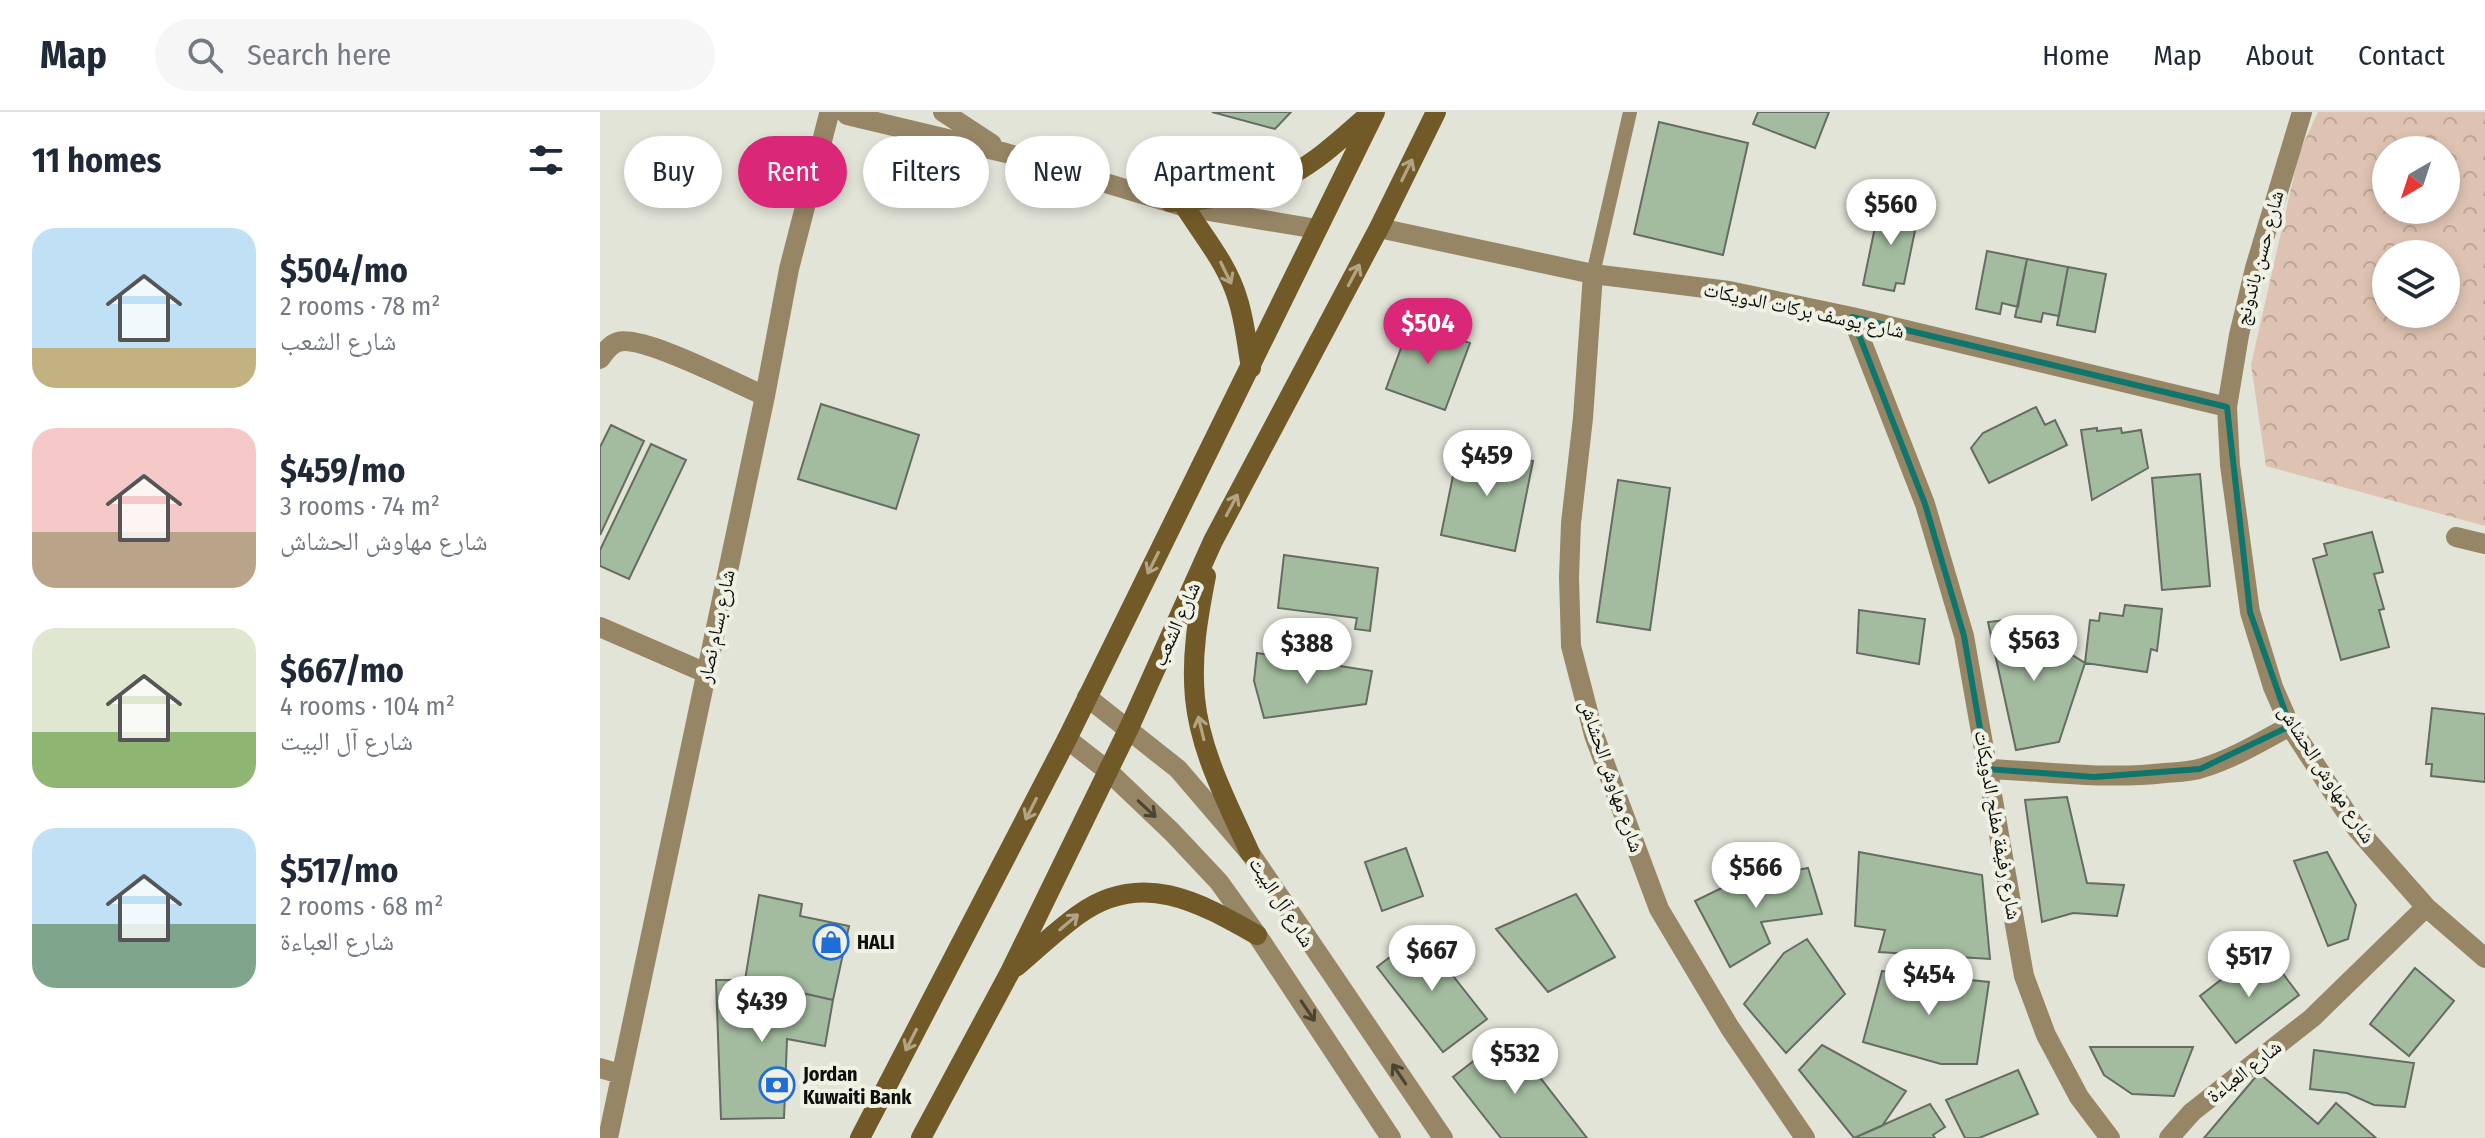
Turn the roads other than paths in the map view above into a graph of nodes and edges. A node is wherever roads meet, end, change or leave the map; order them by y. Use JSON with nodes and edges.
{"nodes":[{"id":1,"x":943,"y":112,"type":"edge"},
{"id":2,"x":1373,"y":112,"type":"edge"},
{"id":3,"x":1436,"y":112,"type":"edge"},
{"id":4,"x":1630,"y":112,"type":"edge"},
{"id":5,"x":2302,"y":112,"type":"edge"},
{"id":6,"x":839,"y":113,"type":"edge"},
{"id":7,"x":1005,"y":152,"type":"edge"},
{"id":8,"x":1005,"y":153,"type":"edge"},
{"id":9,"x":1303,"y":167,"type":"edge"},
{"id":10,"x":1180,"y":208,"type":"edge"},
{"id":11,"x":1199,"y":208,"type":"edge"},
{"id":12,"x":1379,"y":228,"type":"junction"},
{"id":13,"x":1317,"y":229,"type":"junction"},
{"id":14,"x":1593,"y":274,"type":"junction"},
{"id":15,"x":1852,"y":317,"type":"junction"},
{"id":16,"x":600,"y":359,"type":"edge"},
{"id":17,"x":1251,"y":368,"type":"junction"},
{"id":18,"x":765,"y":396,"type":"junction"},
{"id":19,"x":2227,"y":407,"type":"junction"},
{"id":20,"x":2456,"y":537,"type":"dead end"},
{"id":21,"x":1213,"y":541,"type":"junction"},
{"id":22,"x":2485,"y":544,"type":"edge"},
{"id":23,"x":600,"y":627,"type":"edge"},
{"id":24,"x":706,"y":673,"type":"junction"},
{"id":25,"x":1087,"y":697,"type":"junction"},
{"id":26,"x":2290,"y":726,"type":"junction"},
{"id":27,"x":1129,"y":728,"type":"junction"},
{"id":28,"x":1067,"y":739,"type":"junction"},
{"id":29,"x":1987,"y":769,"type":"junction"},
{"id":30,"x":1108,"y":771,"type":"junction"},
{"id":31,"x":1250,"y":853,"type":"junction"},
{"id":32,"x":2426,"y":907,"type":"junction"},
{"id":33,"x":1257,"y":935,"type":"junction"},
{"id":34,"x":2485,"y":958,"type":"edge"},
{"id":35,"x":1010,"y":972,"type":"junction"},
{"id":36,"x":610,"y":1071,"type":"edge"},
{"id":37,"x":608,"y":1138,"type":"edge"},
{"id":38,"x":860,"y":1138,"type":"edge"},
{"id":39,"x":921,"y":1138,"type":"edge"},
{"id":40,"x":1391,"y":1138,"type":"edge"},
{"id":41,"x":1443,"y":1138,"type":"edge"},
{"id":42,"x":1805,"y":1138,"type":"edge"},
{"id":43,"x":2110,"y":1138,"type":"edge"},
{"id":44,"x":2169,"y":1138,"type":"edge"}],
"edges":[{"from":1,"to":7,"type":"street"},
{"from":2,"to":9,"type":"main road"},
{"from":2,"to":13,"type":"main road"},
{"from":12,"to":3,"type":"main road","name":"شارع الشعب","one_way":true},
{"from":4,"to":14,"type":"lane"},
{"from":5,"to":19,"type":"street","name":"شارع حسن باندونج"},
{"from":6,"to":8,"type":"street"},
{"from":6,"to":18,"type":"street","name":"شارع بسام نصار"},
{"from":10,"to":17,"type":"main road","one_way":true},
{"from":11,"to":13,"type":"street"},
{"from":12,"to":14,"type":"street","name":"شارع يوسف بركات الدويكات"},
{"from":21,"to":12,"type":"main road","name":"شارع الشعب","one_way":true},
{"from":13,"to":17,"type":"main road"},
{"from":14,"to":15,"type":"street","name":"شارع يوسف بركات الدويكات"},
{"from":14,"to":42,"type":"street","name":"شارع مهاوش الحشاش"},
{"from":15,"to":19,"type":"street","name":"شارع يوسف بركات الدويكات"},
{"from":15,"to":29,"type":"street","name":"شارع رفيفة مفلح الدويكات"},
{"from":16,"to":18,"type":"street"},
{"from":17,"to":25,"type":"main road","one_way":true},
{"from":18,"to":24,"type":"street","name":"شارع بسام نصار"},
{"from":19,"to":26,"type":"street","name":"شارع مهاوش الحشاش"},
{"from":20,"to":22,"type":"street"},
{"from":21,"to":27,"type":"main road","name":"شارع الشعب"},
{"from":31,"to":21,"type":"main road","one_way":true},
{"from":23,"to":24,"type":"street"},
{"from":24,"to":36,"type":"street","name":"شارع بسام نصار"},
{"from":25,"to":27,"type":"street","name":"شارع آل البيت"},
{"from":25,"to":28,"type":"main road"},
{"from":26,"to":29,"type":"street"},
{"from":26,"to":32,"type":"street","name":"شارع مهاوش الحشاش"},
{"from":27,"to":30,"type":"main road","name":"شارع الشعب"},
{"from":27,"to":31,"type":"street","name":"شارع آل البيت"},
{"from":28,"to":30,"type":"street","name":"شارع آل البيت"},
{"from":28,"to":38,"type":"main road","one_way":true},
{"from":29,"to":43,"type":"street","name":"شارع رفيفة مفلح الدويكات"},
{"from":30,"to":33,"type":"street","name":"شارع آل البيت","one_way":true},
{"from":30,"to":35,"type":"main road","name":"شارع الشعب"},
{"from":41,"to":31,"type":"street","name":"شارع آل البيت","one_way":true},
{"from":32,"to":34,"type":"street","name":"شارع مهاوش الحشاش"},
{"from":32,"to":44,"type":"street","name":"شارع العباءة"},
{"from":35,"to":33,"type":"main road","one_way":true},
{"from":33,"to":40,"type":"street","name":"شارع آل البيت","one_way":true},
{"from":35,"to":39,"type":"main road","name":"شارع الشعب"},
{"from":36,"to":37,"type":"street","name":"شارع بسام نصار"}]}
